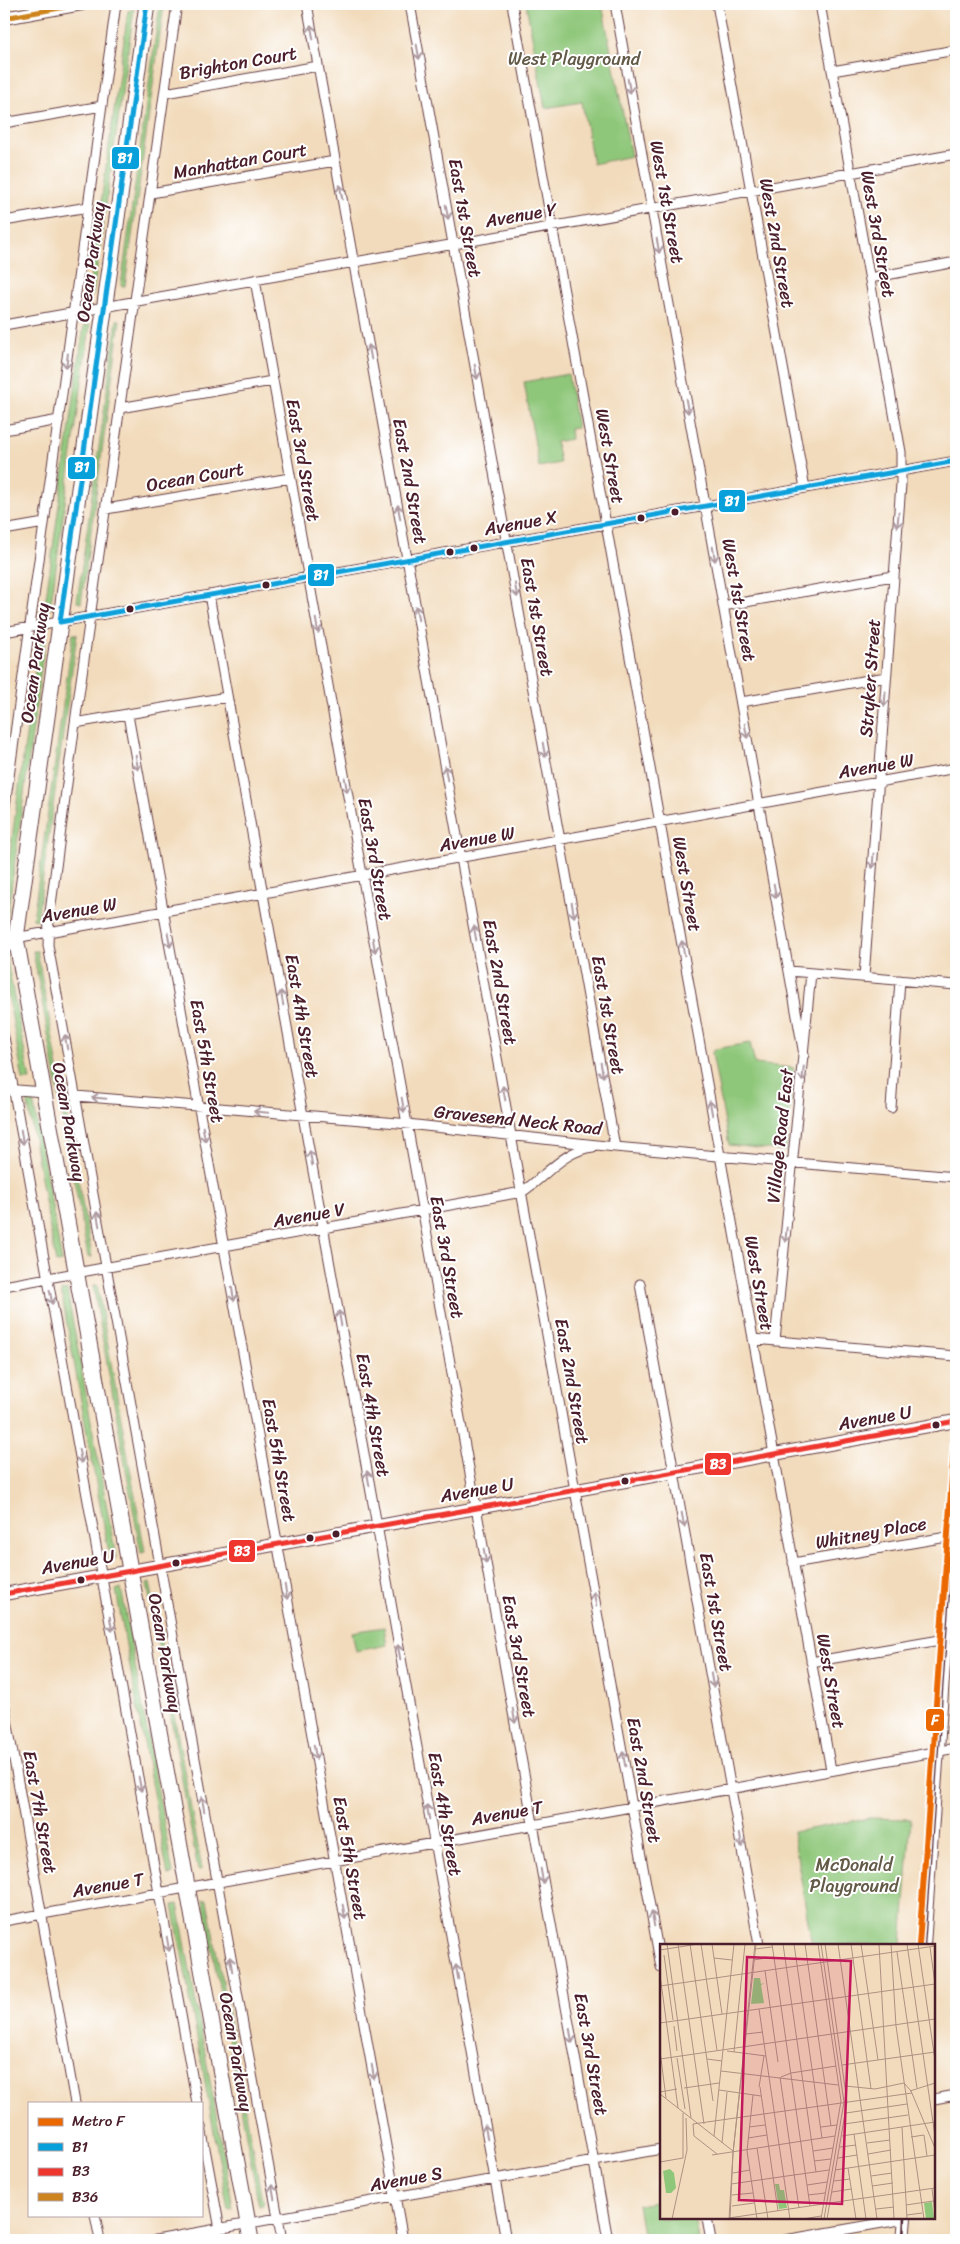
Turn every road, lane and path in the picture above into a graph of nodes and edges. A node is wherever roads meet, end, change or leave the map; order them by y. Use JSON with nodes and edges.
{"nodes":[{"id":1,"x":82,"y":4,"type":"edge"},
{"id":2,"x":116,"y":4,"type":"edge"},
{"id":3,"x":147,"y":4,"type":"edge"},
{"id":4,"x":177,"y":4,"type":"edge"},
{"id":5,"x":307,"y":4,"type":"edge"},
{"id":6,"x":410,"y":4,"type":"edge"},
{"id":7,"x":512,"y":4,"type":"edge"},
{"id":8,"x":614,"y":4,"type":"edge"},
{"id":9,"x":717,"y":4,"type":"edge"},
{"id":10,"x":820,"y":4,"type":"edge"},
{"id":11,"x":4,"y":18,"type":"edge"},
{"id":12,"x":956,"y":50,"type":"edge"},
{"id":13,"x":318,"y":66,"type":"junction"},
{"id":14,"x":832,"y":71,"type":"junction"},
{"id":15,"x":165,"y":93,"type":"junction"},
{"id":16,"x":102,"y":106,"type":"junction"},
{"id":17,"x":4,"y":123,"type":"edge"},
{"id":18,"x":956,"y":154,"type":"edge"},
{"id":19,"x":335,"y":160,"type":"junction"},
{"id":20,"x":850,"y":173,"type":"junction"},
{"id":21,"x":751,"y":191,"type":"junction"},
{"id":22,"x":151,"y":193,"type":"junction"},
{"id":23,"x":88,"y":207,"type":"junction"},
{"id":24,"x":651,"y":208,"type":"junction"},
{"id":25,"x":4,"y":221,"type":"edge"},
{"id":26,"x":552,"y":226,"type":"junction"},
{"id":27,"x":453,"y":244,"type":"junction"},
{"id":28,"x":354,"y":262,"type":"junction"},
{"id":29,"x":956,"y":262,"type":"edge"},
{"id":30,"x":870,"y":278,"type":"junction"},
{"id":31,"x":255,"y":280,"type":"junction"},
{"id":32,"x":135,"y":301,"type":"junction"},
{"id":33,"x":104,"y":307,"type":"junction"},
{"id":34,"x":73,"y":312,"type":"junction"},
{"id":35,"x":4,"y":325,"type":"edge"},
{"id":36,"x":272,"y":381,"type":"junction"},
{"id":37,"x":120,"y":408,"type":"junction"},
{"id":38,"x":59,"y":420,"type":"junction"},
{"id":39,"x":4,"y":430,"type":"edge"},
{"id":40,"x":956,"y":461,"type":"edge"},
{"id":41,"x":901,"y":471,"type":"junction"},
{"id":42,"x":290,"y":478,"type":"junction"},
{"id":43,"x":805,"y":488,"type":"junction"},
{"id":44,"x":706,"y":506,"type":"junction"},
{"id":45,"x":106,"y":509,"type":"junction"},
{"id":46,"x":44,"y":523,"type":"junction"},
{"id":47,"x":606,"y":524,"type":"junction"},
{"id":48,"x":4,"y":530,"type":"edge"},
{"id":49,"x":507,"y":542,"type":"junction"},
{"id":50,"x":408,"y":560,"type":"junction"},
{"id":51,"x":893,"y":576,"type":"junction"},
{"id":52,"x":308,"y":578,"type":"junction"},
{"id":53,"x":209,"y":596,"type":"junction"},
{"id":54,"x":723,"y":606,"type":"junction"},
{"id":55,"x":91,"y":617,"type":"junction"},
{"id":56,"x":60,"y":622,"type":"junction"},
{"id":57,"x":29,"y":628,"type":"junction"},
{"id":58,"x":4,"y":632,"type":"edge"},
{"id":59,"x":886,"y":677,"type":"junction"},
{"id":60,"x":227,"y":697,"type":"junction"},
{"id":61,"x":740,"y":702,"type":"junction"},
{"id":62,"x":128,"y":715,"type":"junction"},
{"id":63,"x":75,"y":723,"type":"junction"},
{"id":64,"x":13,"y":735,"type":"junction"},
{"id":65,"x":4,"y":736,"type":"edge"},
{"id":66,"x":956,"y":768,"type":"edge"},
{"id":67,"x":879,"y":782,"type":"junction"},
{"id":68,"x":759,"y":804,"type":"junction"},
{"id":69,"x":4,"y":813,"type":"edge"},
{"id":70,"x":660,"y":822,"type":"junction"},
{"id":71,"x":561,"y":840,"type":"junction"},
{"id":72,"x":461,"y":858,"type":"junction"},
{"id":73,"x":362,"y":876,"type":"junction"},
{"id":74,"x":263,"y":894,"type":"junction"},
{"id":75,"x":164,"y":912,"type":"junction"},
{"id":76,"x":48,"y":932,"type":"junction"},
{"id":77,"x":10,"y":939,"type":"edge"},
{"id":78,"x":789,"y":971,"type":"junction"},
{"id":79,"x":811,"y":973,"type":"junction"},
{"id":80,"x":864,"y":977,"type":"junction"},
{"id":81,"x":900,"y":980,"type":"junction"},
{"id":82,"x":956,"y":985,"type":"edge"},
{"id":83,"x":4,"y":1037,"type":"edge"},
{"id":84,"x":804,"y":1055,"type":"junction"},
{"id":85,"x":9,"y":1089,"type":"edge"},
{"id":86,"x":44,"y":1092,"type":"junction"},
{"id":87,"x":76,"y":1096,"type":"junction"},
{"id":88,"x":198,"y":1106,"type":"junction"},
{"id":89,"x":891,"y":1108,"type":"dead end"},
{"id":90,"x":303,"y":1115,"type":"junction"},
{"id":91,"x":406,"y":1124,"type":"junction"},
{"id":92,"x":512,"y":1135,"type":"junction"},
{"id":93,"x":610,"y":1146,"type":"junction"},
{"id":94,"x":720,"y":1156,"type":"junction"},
{"id":95,"x":794,"y":1162,"type":"junction"},
{"id":96,"x":956,"y":1177,"type":"edge"},
{"id":97,"x":522,"y":1192,"type":"junction"},
{"id":98,"x":422,"y":1211,"type":"junction"},
{"id":99,"x":324,"y":1229,"type":"junction"},
{"id":100,"x":224,"y":1247,"type":"junction"},
{"id":101,"x":107,"y":1267,"type":"junction"},
{"id":102,"x":77,"y":1273,"type":"junction"},
{"id":103,"x":47,"y":1278,"type":"junction"},
{"id":104,"x":640,"y":1284,"type":"dead end"},
{"id":105,"x":4,"y":1286,"type":"edge"},
{"id":106,"x":753,"y":1339,"type":"junction"},
{"id":107,"x":775,"y":1341,"type":"junction"},
{"id":108,"x":956,"y":1356,"type":"edge"},
{"id":109,"x":956,"y":1421,"type":"edge"},
{"id":110,"x":774,"y":1454,"type":"junction"},
{"id":111,"x":674,"y":1472,"type":"junction"},
{"id":112,"x":575,"y":1490,"type":"junction"},
{"id":113,"x":956,"y":1495,"type":"edge"},
{"id":114,"x":476,"y":1508,"type":"junction"},
{"id":115,"x":377,"y":1526,"type":"junction"},
{"id":116,"x":953,"y":1536,"type":"junction"},
{"id":117,"x":278,"y":1544,"type":"junction"},
{"id":118,"x":793,"y":1563,"type":"junction"},
{"id":119,"x":160,"y":1565,"type":"junction"},
{"id":120,"x":131,"y":1571,"type":"junction"},
{"id":121,"x":102,"y":1576,"type":"junction"},
{"id":122,"x":4,"y":1594,"type":"edge"},
{"id":123,"x":946,"y":1639,"type":"junction"},
{"id":124,"x":811,"y":1662,"type":"junction"},
{"id":125,"x":4,"y":1704,"type":"edge"},
{"id":126,"x":956,"y":1748,"type":"edge"},
{"id":127,"x":938,"y":1752,"type":"junction"},
{"id":128,"x":831,"y":1770,"type":"junction"},
{"id":129,"x":732,"y":1789,"type":"junction"},
{"id":130,"x":632,"y":1807,"type":"junction"},
{"id":131,"x":533,"y":1825,"type":"junction"},
{"id":132,"x":434,"y":1843,"type":"junction"},
{"id":133,"x":334,"y":1861,"type":"junction"},
{"id":134,"x":216,"y":1882,"type":"junction"},
{"id":135,"x":188,"y":1887,"type":"junction"},
{"id":136,"x":159,"y":1893,"type":"junction"},
{"id":137,"x":42,"y":1914,"type":"junction"},
{"id":138,"x":4,"y":1921,"type":"edge"},
{"id":139,"x":760,"y":1944,"type":"edge"},
{"id":140,"x":924,"y":1944,"type":"edge"},
{"id":141,"x":660,"y":1961,"type":"edge"},
{"id":142,"x":956,"y":2095,"type":"edge"},
{"id":143,"x":935,"y":2099,"type":"edge"},
{"id":144,"x":75,"y":2102,"type":"edge"},
{"id":145,"x":197,"y":2102,"type":"edge"},
{"id":146,"x":202,"y":2133,"type":"edge"},
{"id":147,"x":660,"y":2149,"type":"edge"},
{"id":148,"x":593,"y":2162,"type":"junction"},
{"id":149,"x":495,"y":2180,"type":"junction"},
{"id":150,"x":395,"y":2197,"type":"junction"},
{"id":151,"x":95,"y":2216,"type":"edge"},
{"id":152,"x":278,"y":2219,"type":"junction"},
{"id":153,"x":707,"y":2219,"type":"edge"},
{"id":154,"x":905,"y":2219,"type":"edge"},
{"id":155,"x":248,"y":2224,"type":"junction"},
{"id":156,"x":219,"y":2229,"type":"junction"},
{"id":157,"x":100,"y":2240,"type":"edge"},
{"id":158,"x":156,"y":2240,"type":"edge"},
{"id":159,"x":222,"y":2240,"type":"edge"},
{"id":160,"x":251,"y":2240,"type":"edge"},
{"id":161,"x":282,"y":2240,"type":"edge"},
{"id":162,"x":403,"y":2240,"type":"edge"},
{"id":163,"x":506,"y":2240,"type":"edge"},
{"id":164,"x":608,"y":2240,"type":"edge"},
{"id":165,"x":711,"y":2240,"type":"edge"},
{"id":166,"x":785,"y":2240,"type":"edge"},
{"id":167,"x":904,"y":2240,"type":"edge"}],
"edges":[{"from":1,"to":11,"type":"main road"},
{"from":2,"to":16,"type":"street","name":"Ocean Parkway"},
{"from":3,"to":33,"type":"main road","name":"Ocean Parkway"},
{"from":4,"to":15,"type":"street","name":"Ocean Parkway"},
{"from":13,"to":5,"type":"street","name":"East 2nd Street","one_way":true},
{"from":6,"to":27,"type":"street","name":"East 1st Street","one_way":true},
{"from":7,"to":26,"type":"street","name":"West Street"},
{"from":8,"to":24,"type":"street","name":"West 1st Street","one_way":true},
{"from":9,"to":21,"type":"street","name":"West 2nd Street"},
{"from":10,"to":14,"type":"street","name":"West 3rd Street"},
{"from":12,"to":14,"type":"street"},
{"from":13,"to":15,"type":"street","name":"Brighton Court"},
{"from":13,"to":19,"type":"street","name":"East 2nd Street"},
{"from":14,"to":20,"type":"street","name":"West 3rd Street"},
{"from":15,"to":22,"type":"street","name":"Ocean Parkway"},
{"from":16,"to":17,"type":"street"},
{"from":16,"to":23,"type":"street","name":"Ocean Parkway"},
{"from":18,"to":20,"type":"street","name":"Avenue Y"},
{"from":19,"to":22,"type":"street","name":"Manhattan Court"},
{"from":28,"to":19,"type":"street","name":"East 2nd Street","one_way":true},
{"from":20,"to":21,"type":"street","name":"Avenue Y"},
{"from":20,"to":30,"type":"street","name":"West 3rd Street"},
{"from":21,"to":24,"type":"street","name":"Avenue Y"},
{"from":21,"to":43,"type":"street","name":"West 2nd Street"},
{"from":22,"to":32,"type":"street","name":"Ocean Parkway"},
{"from":23,"to":25,"type":"street"},
{"from":23,"to":34,"type":"street","name":"Ocean Parkway"},
{"from":24,"to":26,"type":"street","name":"Avenue Y"},
{"from":24,"to":44,"type":"street","name":"West 1st Street","one_way":true},
{"from":26,"to":27,"type":"street","name":"Avenue Y"},
{"from":26,"to":47,"type":"street","name":"West Street"},
{"from":27,"to":28,"type":"street","name":"Avenue Y"},
{"from":27,"to":49,"type":"street","name":"East 1st Street","one_way":true},
{"from":28,"to":31,"type":"street","name":"Avenue Y"},
{"from":50,"to":28,"type":"street","name":"East 2nd Street","one_way":true},
{"from":29,"to":30,"type":"street"},
{"from":30,"to":41,"type":"street","name":"West 3rd Street"},
{"from":31,"to":32,"type":"street","name":"Avenue Y"},
{"from":31,"to":36,"type":"street","name":"East 3rd Street"},
{"from":32,"to":33,"type":"street","name":"Avenue Y"},
{"from":32,"to":37,"type":"street","name":"Ocean Parkway"},
{"from":33,"to":34,"type":"street","name":"Avenue Y"},
{"from":33,"to":56,"type":"main road","name":"Ocean Parkway"},
{"from":34,"to":35,"type":"street","name":"Avenue Y"},
{"from":34,"to":38,"type":"street","name":"Ocean Parkway","one_way":true},
{"from":36,"to":37,"type":"street"},
{"from":36,"to":42,"type":"street","name":"East 3rd Street"},
{"from":37,"to":45,"type":"street","name":"Ocean Parkway"},
{"from":38,"to":39,"type":"street"},
{"from":38,"to":46,"type":"street","name":"Ocean Parkway"},
{"from":40,"to":41,"type":"street","name":"Avenue X"},
{"from":41,"to":43,"type":"street","name":"Avenue X"},
{"from":41,"to":51,"type":"street","name":"Stryker Street","one_way":true},
{"from":42,"to":45,"type":"street","name":"Ocean Court"},
{"from":42,"to":52,"type":"street","name":"East 3rd Street"},
{"from":43,"to":44,"type":"street","name":"Avenue X"},
{"from":44,"to":47,"type":"street","name":"Avenue X"},
{"from":44,"to":54,"type":"street","name":"West 1st Street","one_way":true},
{"from":45,"to":55,"type":"street","name":"Ocean Parkway"},
{"from":46,"to":48,"type":"street"},
{"from":46,"to":57,"type":"street","name":"Ocean Parkway"},
{"from":47,"to":49,"type":"street","name":"Avenue X"},
{"from":47,"to":70,"type":"street","name":"West Street"},
{"from":49,"to":50,"type":"street","name":"Avenue X"},
{"from":49,"to":71,"type":"street","name":"East 1st Street","one_way":true},
{"from":50,"to":52,"type":"street","name":"Avenue X"},
{"from":72,"to":50,"type":"street","name":"East 2nd Street","one_way":true},
{"from":51,"to":54,"type":"street"},
{"from":51,"to":59,"type":"street","name":"Stryker Street"},
{"from":52,"to":53,"type":"street","name":"Avenue X"},
{"from":52,"to":73,"type":"street","name":"East 3rd Street","one_way":true},
{"from":53,"to":55,"type":"street","name":"Avenue X"},
{"from":53,"to":60,"type":"street","name":"East 4th Street"},
{"from":54,"to":61,"type":"street","name":"West 1st Street"},
{"from":55,"to":56,"type":"street","name":"Avenue X"},
{"from":55,"to":63,"type":"street","name":"Ocean Parkway"},
{"from":56,"to":57,"type":"street","name":"Avenue X"},
{"from":56,"to":77,"type":"main road","name":"Ocean Parkway"},
{"from":57,"to":58,"type":"street","name":"Avenue X"},
{"from":57,"to":64,"type":"street","name":"Ocean Parkway"},
{"from":59,"to":61,"type":"street"},
{"from":59,"to":67,"type":"street","name":"Stryker Street","one_way":true},
{"from":60,"to":62,"type":"street"},
{"from":60,"to":74,"type":"street","name":"East 4th Street"},
{"from":61,"to":68,"type":"street","name":"West 1st Street","one_way":true},
{"from":62,"to":63,"type":"street"},
{"from":62,"to":75,"type":"street","name":"East 5th Street","one_way":true},
{"from":63,"to":76,"type":"street","name":"Ocean Parkway"},
{"from":64,"to":65,"type":"street"},
{"from":64,"to":69,"type":"street","name":"Ocean Parkway"},
{"from":66,"to":67,"type":"street","name":"Avenue W"},
{"from":67,"to":68,"type":"street","name":"Avenue W"},
{"from":67,"to":80,"type":"street","name":"Stryker Street","one_way":true},
{"from":68,"to":70,"type":"street","name":"Avenue W"},
{"from":68,"to":78,"type":"street","name":"West 1st Street","one_way":true},
{"from":70,"to":71,"type":"street","name":"Avenue W"},
{"from":94,"to":70,"type":"street","name":"West Street","one_way":true},
{"from":71,"to":72,"type":"street","name":"Avenue W"},
{"from":71,"to":93,"type":"street","name":"East 1st Street","one_way":true},
{"from":72,"to":73,"type":"street","name":"Avenue W"},
{"from":92,"to":72,"type":"street","name":"East 2nd Street","one_way":true},
{"from":73,"to":74,"type":"street","name":"Avenue W"},
{"from":73,"to":91,"type":"street","name":"East 3rd Street","one_way":true},
{"from":74,"to":75,"type":"street","name":"Avenue W"},
{"from":90,"to":74,"type":"street","name":"East 4th Street","one_way":true},
{"from":75,"to":76,"type":"street","name":"Avenue W"},
{"from":75,"to":88,"type":"street","name":"East 5th Street","one_way":true},
{"from":76,"to":77,"type":"street","name":"Avenue W"},
{"from":87,"to":76,"type":"street","name":"Ocean Parkway","one_way":true},
{"from":77,"to":86,"type":"main road","name":"Ocean Parkway"},
{"from":78,"to":79,"type":"street"},
{"from":78,"to":84,"type":"street","name":"West 1st Street"},
{"from":79,"to":80,"type":"street"},
{"from":79,"to":84,"type":"street","name":"Village Road East"},
{"from":80,"to":81,"type":"street"},
{"from":81,"to":82,"type":"street"},
{"from":81,"to":89,"type":"street"},
{"from":83,"to":85,"type":"street"},
{"from":84,"to":95,"type":"street","name":"Village Road East","one_way":true},
{"from":85,"to":86,"type":"street"},
{"from":85,"to":103,"type":"street","one_way":true},
{"from":86,"to":102,"type":"main road","name":"Ocean Parkway"},
{"from":88,"to":87,"type":"street","name":"Gravesend Neck Road","one_way":true},
{"from":101,"to":87,"type":"street","name":"Ocean Parkway","one_way":true},
{"from":90,"to":88,"type":"street","name":"Gravesend Neck Road","one_way":true},
{"from":88,"to":100,"type":"street","name":"East 5th Street","one_way":true},
{"from":90,"to":91,"type":"street","name":"Gravesend Neck Road"},
{"from":99,"to":90,"type":"street","name":"East 4th Street","one_way":true},
{"from":91,"to":92,"type":"street","name":"Gravesend Neck Road"},
{"from":91,"to":98,"type":"street","name":"East 3rd Street"},
{"from":92,"to":93,"type":"street","name":"Gravesend Neck Road"},
{"from":92,"to":97,"type":"street","name":"East 2nd Street"},
{"from":93,"to":94,"type":"street","name":"Gravesend Neck Road"},
{"from":93,"to":97,"type":"street","name":"Avenue V"},
{"from":94,"to":95,"type":"street","name":"Gravesend Neck Road"},
{"from":94,"to":106,"type":"street","name":"West Street"},
{"from":95,"to":96,"type":"street","name":"Gravesend Neck Road"},
{"from":95,"to":107,"type":"street","name":"Village Road East","one_way":true},
{"from":97,"to":98,"type":"street","name":"Avenue V"},
{"from":97,"to":112,"type":"street","name":"East 2nd Street"},
{"from":98,"to":99,"type":"street","name":"Avenue V"},
{"from":98,"to":114,"type":"street","name":"East 3rd Street"},
{"from":99,"to":100,"type":"street","name":"Avenue V"},
{"from":115,"to":99,"type":"street","name":"East 4th Street","one_way":true},
{"from":100,"to":101,"type":"street","name":"Avenue V"},
{"from":100,"to":117,"type":"street","name":"East 5th Street","one_way":true},
{"from":101,"to":102,"type":"street","name":"Avenue V"},
{"from":101,"to":119,"type":"street","name":"Ocean Parkway"},
{"from":102,"to":103,"type":"street","name":"Avenue V"},
{"from":102,"to":120,"type":"main road","name":"Ocean Parkway"},
{"from":103,"to":105,"type":"street","name":"Avenue V"},
{"from":103,"to":121,"type":"street","one_way":true},
{"from":104,"to":111,"type":"street","name":"East 1st Street"},
{"from":106,"to":107,"type":"street"},
{"from":106,"to":110,"type":"street","name":"West Street"},
{"from":107,"to":108,"type":"street"},
{"from":109,"to":110,"type":"main road","name":"Avenue U"},
{"from":110,"to":111,"type":"main road","name":"Avenue U"},
{"from":110,"to":118,"type":"street","name":"West Street"},
{"from":111,"to":112,"type":"main road","name":"Avenue U"},
{"from":111,"to":129,"type":"street","name":"East 1st Street","one_way":true},
{"from":112,"to":114,"type":"main road","name":"Avenue U"},
{"from":130,"to":112,"type":"street","name":"East 2nd Street","one_way":true},
{"from":113,"to":116,"type":"main road"},
{"from":114,"to":115,"type":"main road","name":"Avenue U"},
{"from":114,"to":131,"type":"street","name":"East 3rd Street","one_way":true},
{"from":115,"to":117,"type":"main road","name":"Avenue U"},
{"from":132,"to":115,"type":"street","name":"East 4th Street","one_way":true},
{"from":116,"to":118,"type":"street","name":"Whitney Place"},
{"from":116,"to":123,"type":"main road"},
{"from":117,"to":119,"type":"main road","name":"Avenue U"},
{"from":117,"to":133,"type":"street","name":"East 5th Street","one_way":true},
{"from":118,"to":124,"type":"street","name":"West Street"},
{"from":119,"to":120,"type":"main road","name":"Avenue U"},
{"from":134,"to":119,"type":"street","name":"Ocean Parkway","one_way":true},
{"from":120,"to":121,"type":"main road","name":"Avenue U"},
{"from":120,"to":135,"type":"main road","name":"Ocean Parkway"},
{"from":121,"to":122,"type":"main road","name":"Avenue U"},
{"from":121,"to":136,"type":"street","one_way":true},
{"from":123,"to":124,"type":"street"},
{"from":123,"to":127,"type":"main road"},
{"from":124,"to":128,"type":"street","name":"West Street"},
{"from":125,"to":137,"type":"street","name":"East 7th Street"},
{"from":126,"to":127,"type":"street","name":"Avenue T"},
{"from":127,"to":128,"type":"street","name":"Avenue T"},
{"from":127,"to":140,"type":"main road"},
{"from":128,"to":129,"type":"street","name":"Avenue T"},
{"from":129,"to":130,"type":"street","name":"Avenue T"},
{"from":129,"to":139,"type":"street","name":"East 1st Street","one_way":true},
{"from":130,"to":131,"type":"street","name":"Avenue T"},
{"from":141,"to":130,"type":"street","name":"East 2nd Street","one_way":true},
{"from":131,"to":132,"type":"street","name":"Avenue T"},
{"from":131,"to":148,"type":"street","name":"East 3rd Street","one_way":true},
{"from":132,"to":133,"type":"street","name":"Avenue T"},
{"from":149,"to":132,"type":"street","name":"East 4th Street","one_way":true},
{"from":133,"to":134,"type":"street","name":"Avenue T"},
{"from":133,"to":150,"type":"street","name":"East 5th Street","one_way":true},
{"from":134,"to":135,"type":"street","name":"Avenue T"},
{"from":152,"to":134,"type":"street","name":"Ocean Parkway","one_way":true},
{"from":135,"to":136,"type":"street","name":"Avenue T"},
{"from":135,"to":155,"type":"main road","name":"Ocean Parkway"},
{"from":136,"to":137,"type":"street","name":"Avenue T"},
{"from":136,"to":145,"type":"street","one_way":true},
{"from":137,"to":138,"type":"street","name":"Avenue T"},
{"from":137,"to":144,"type":"street","name":"East 7th Street"},
{"from":142,"to":143,"type":"street"},
{"from":146,"to":156,"type":"street"},
{"from":147,"to":148,"type":"street","name":"Avenue S"},
{"from":148,"to":149,"type":"street","name":"Avenue S"},
{"from":148,"to":164,"type":"street","name":"East 3rd Street"},
{"from":149,"to":150,"type":"street","name":"Avenue S"},
{"from":149,"to":163,"type":"street","name":"East 4th Street"},
{"from":150,"to":152,"type":"street","name":"Avenue S"},
{"from":150,"to":162,"type":"street","name":"East 5th Street"},
{"from":151,"to":157,"type":"street"},
{"from":152,"to":155,"type":"street","name":"Avenue S"},
{"from":152,"to":161,"type":"street","name":"Ocean Parkway"},
{"from":153,"to":165,"type":"street"},
{"from":154,"to":166,"type":"street"},
{"from":154,"to":167,"type":"main road"},
{"from":155,"to":156,"type":"street","name":"Avenue S"},
{"from":155,"to":160,"type":"main road","name":"Ocean Parkway"},
{"from":156,"to":158,"type":"street","name":"Avenue S"},
{"from":156,"to":159,"type":"street"}]}
